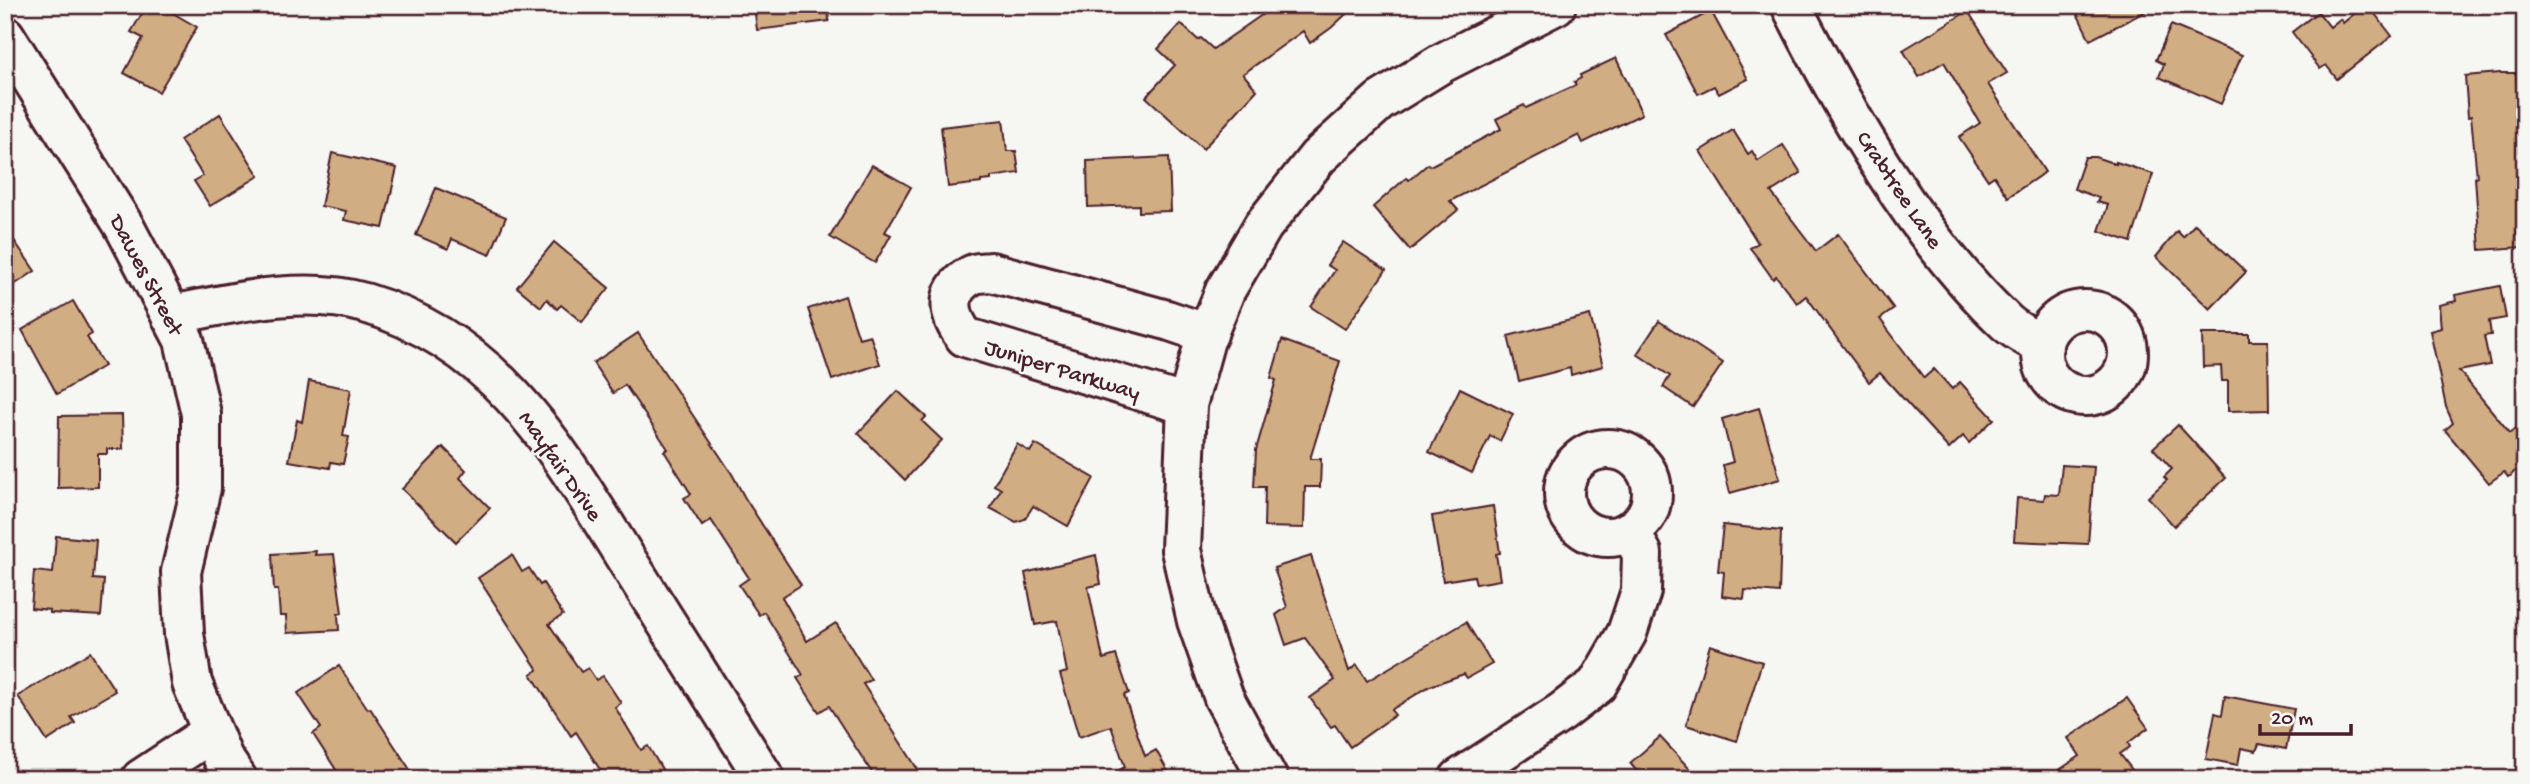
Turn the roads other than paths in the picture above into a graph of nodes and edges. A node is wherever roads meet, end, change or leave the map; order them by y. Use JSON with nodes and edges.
{"nodes":[{"id":1,"x":1556,"y":5,"type":"edge"},
{"id":2,"x":1791,"y":5,"type":"edge"},
{"id":3,"x":5,"y":36,"type":"edge"},
{"id":4,"x":171,"y":315,"type":"junction"},
{"id":5,"x":1208,"y":334,"type":"junction"},
{"id":6,"x":2043,"y":346,"type":"dead end"},
{"id":7,"x":1187,"y":405,"type":"junction"},
{"id":8,"x":1629,"y":531,"type":"dead end"},
{"id":9,"x":212,"y":732,"type":"junction"},
{"id":10,"x":141,"y":779,"type":"edge"},
{"id":11,"x":237,"y":779,"type":"edge"},
{"id":12,"x":765,"y":779,"type":"edge"},
{"id":13,"x":1268,"y":779,"type":"edge"},
{"id":14,"x":1459,"y":779,"type":"edge"}],
"edges":[{"from":1,"to":5,"type":"street"},
{"from":2,"to":6,"type":"street","name":"Crabtree Lane"},
{"from":3,"to":4,"type":"street","name":"Dawes Street"},
{"from":4,"to":9,"type":"street","name":"Dawes Street"},
{"from":4,"to":12,"type":"street","name":"Mayfair Drive"},
{"from":5,"to":7,"type":"street"},
{"from":5,"to":7,"type":"street","name":"Juniper Parkway"},
{"from":7,"to":13,"type":"street"},
{"from":8,"to":14,"type":"street"},
{"from":9,"to":10,"type":"street"},
{"from":9,"to":11,"type":"street","name":"Dawes Street"}]}
